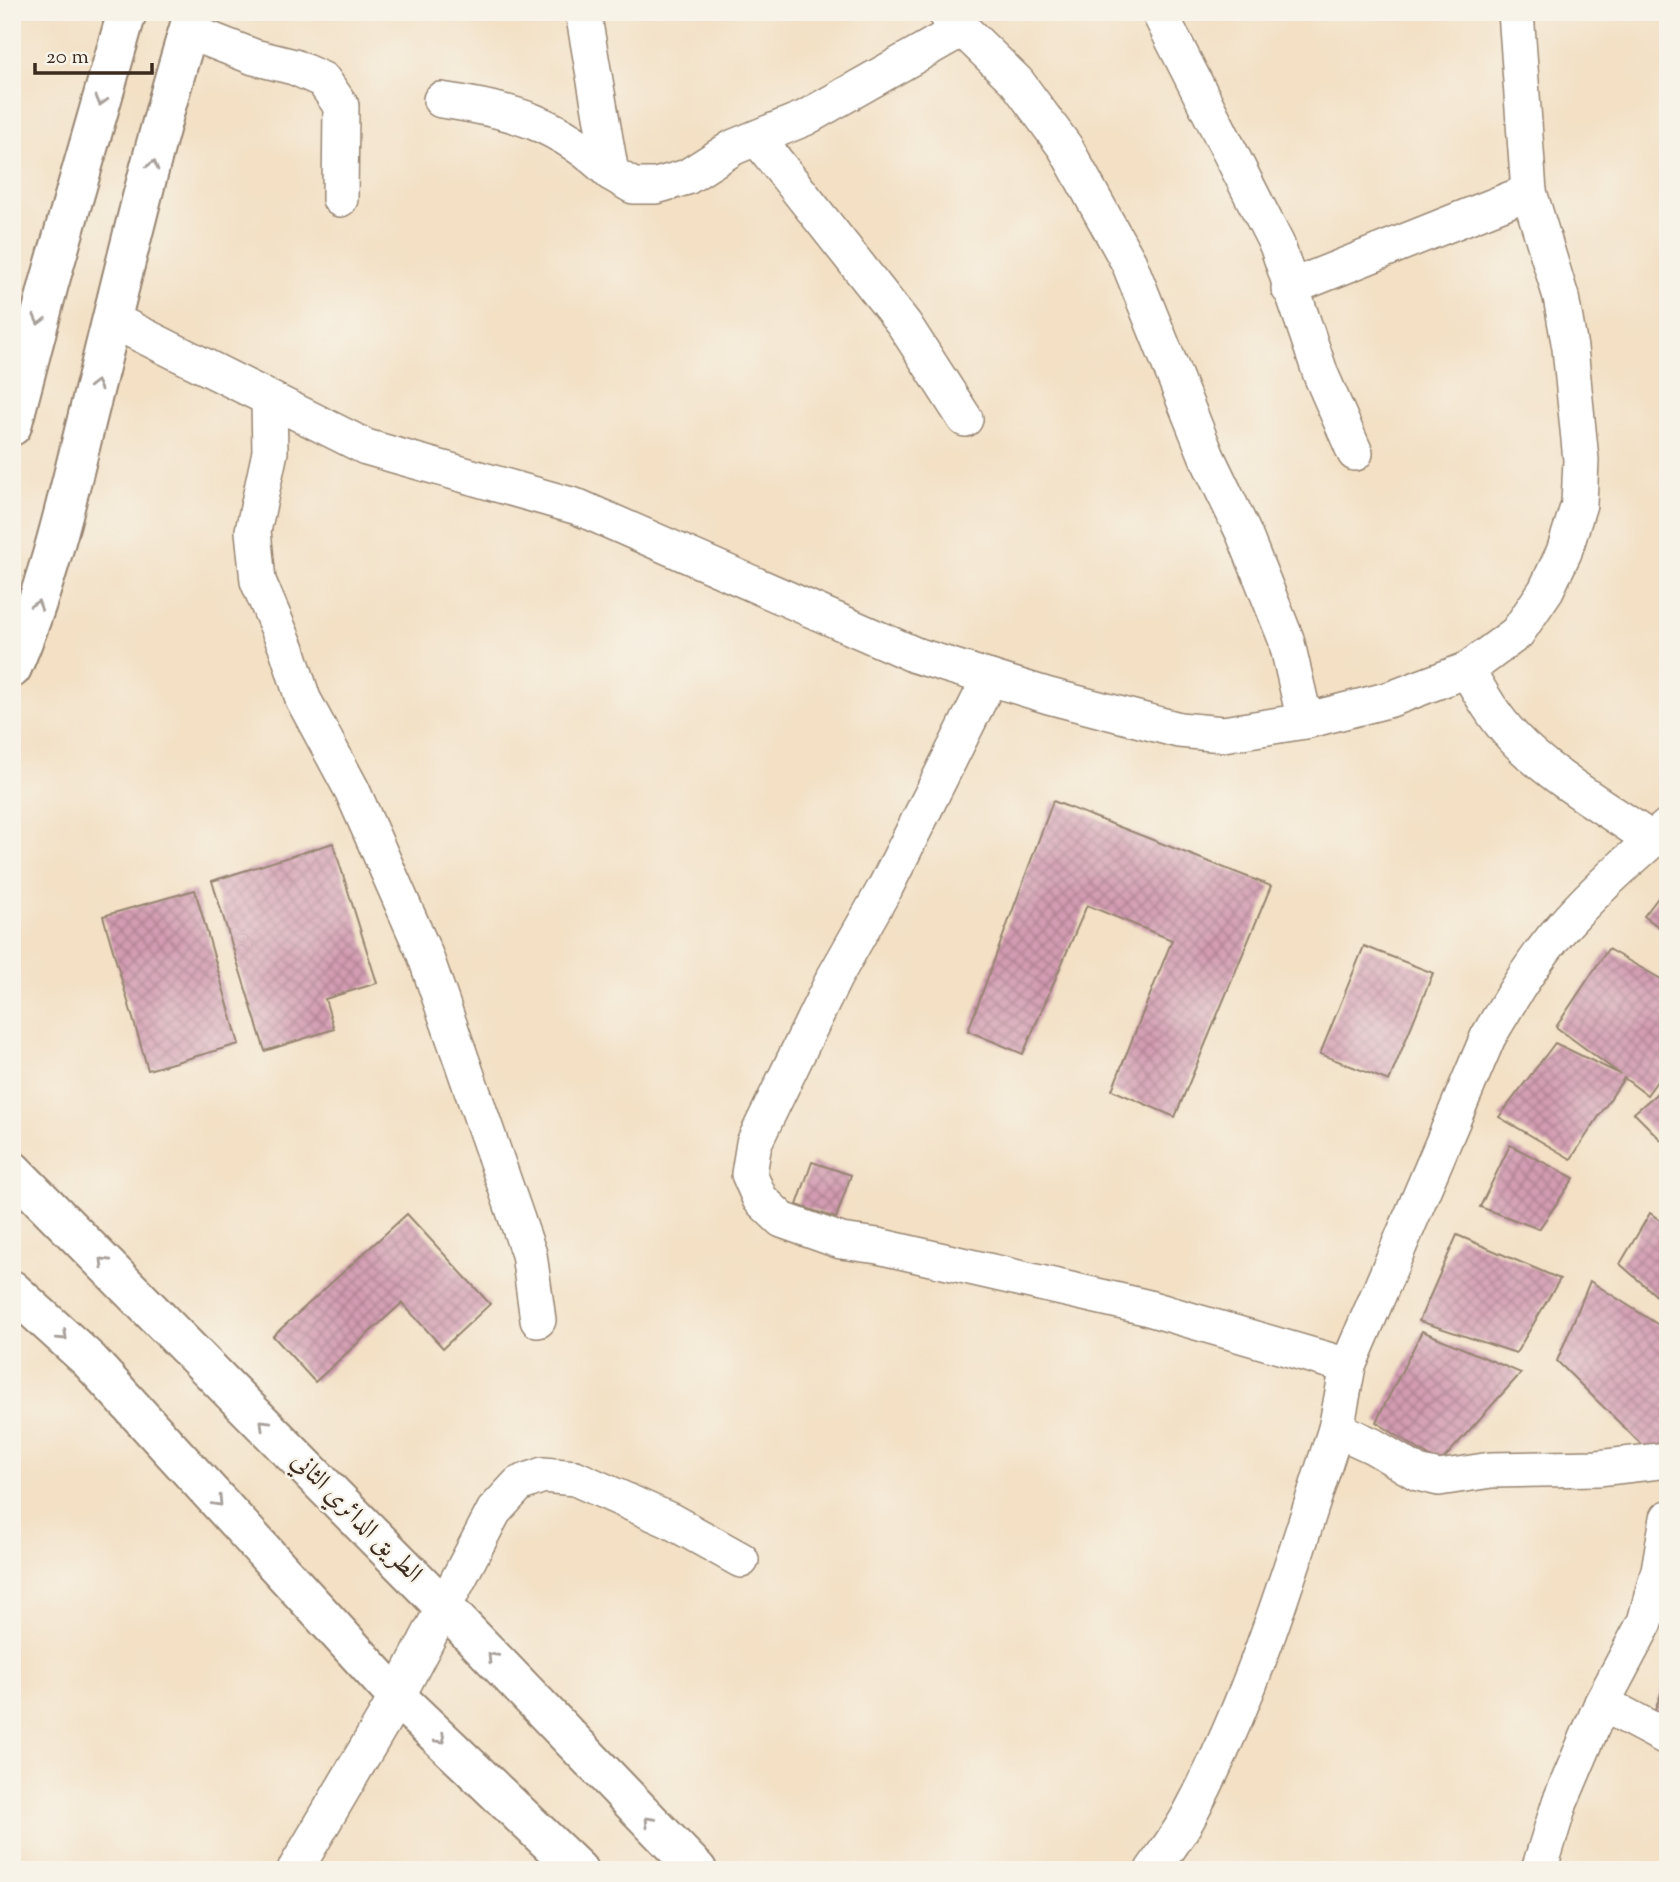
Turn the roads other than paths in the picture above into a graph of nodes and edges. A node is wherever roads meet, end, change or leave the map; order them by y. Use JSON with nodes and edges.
{"nodes":[{"id":1,"x":127,"y":12,"type":"edge"},
{"id":2,"x":583,"y":12,"type":"edge"},
{"id":3,"x":1159,"y":12,"type":"edge"},
{"id":4,"x":1516,"y":12,"type":"edge"},
{"id":5,"x":954,"y":21,"type":"edge"},
{"id":6,"x":191,"y":22,"type":"edge"},
{"id":7,"x":441,"y":100,"type":"dead end"},
{"id":8,"x":757,"y":138,"type":"junction"},
{"id":9,"x":611,"y":173,"type":"junction"},
{"id":10,"x":1529,"y":192,"type":"junction"},
{"id":11,"x":340,"y":199,"type":"dead end"},
{"id":12,"x":1289,"y":288,"type":"junction"},
{"id":13,"x":112,"y":320,"type":"junction"},
{"id":14,"x":270,"y":401,"type":"junction"},
{"id":15,"x":965,"y":419,"type":"dead end"},
{"id":16,"x":12,"y":426,"type":"edge"},
{"id":17,"x":1355,"y":453,"type":"dead end"},
{"id":18,"x":12,"y":668,"type":"edge"},
{"id":19,"x":1467,"y":670,"type":"junction"},
{"id":20,"x":990,"y":678,"type":"junction"},
{"id":21,"x":1305,"y":721,"type":"junction"},
{"id":22,"x":1660,"y":833,"type":"edge"},
{"id":23,"x":12,"y":1170,"type":"edge"},
{"id":24,"x":12,"y":1290,"type":"edge"},
{"id":25,"x":538,"y":1320,"type":"dead end"},
{"id":26,"x":1348,"y":1366,"type":"junction"},
{"id":27,"x":1336,"y":1429,"type":"junction"},
{"id":28,"x":1663,"y":1460,"type":"edge"},
{"id":29,"x":1668,"y":1501,"type":"edge"},
{"id":30,"x":1668,"y":1518,"type":"edge"},
{"id":31,"x":741,"y":1560,"type":"dead end"},
{"id":32,"x":442,"y":1605,"type":"junction"},
{"id":33,"x":397,"y":1697,"type":"junction"},
{"id":34,"x":1602,"y":1703,"type":"junction"},
{"id":35,"x":1668,"y":1738,"type":"edge"},
{"id":36,"x":295,"y":1870,"type":"edge"},
{"id":37,"x":579,"y":1870,"type":"edge"},
{"id":38,"x":697,"y":1870,"type":"edge"},
{"id":39,"x":1153,"y":1870,"type":"edge"},
{"id":40,"x":1539,"y":1870,"type":"edge"}],
"edges":[{"from":1,"to":16,"type":"main road","one_way":true},
{"from":2,"to":9,"type":"street"},
{"from":3,"to":12,"type":"street"},
{"from":4,"to":10,"type":"street"},
{"from":5,"to":8,"type":"street"},
{"from":5,"to":21,"type":"street"},
{"from":6,"to":11,"type":"street"},
{"from":13,"to":6,"type":"main road","one_way":true},
{"from":7,"to":9,"type":"street"},
{"from":8,"to":9,"type":"street"},
{"from":8,"to":15,"type":"street"},
{"from":10,"to":12,"type":"street"},
{"from":10,"to":19,"type":"street"},
{"from":12,"to":17,"type":"street"},
{"from":13,"to":14,"type":"street"},
{"from":18,"to":13,"type":"main road","one_way":true},
{"from":14,"to":20,"type":"street"},
{"from":14,"to":25,"type":"street"},
{"from":19,"to":21,"type":"street"},
{"from":19,"to":22,"type":"street"},
{"from":20,"to":21,"type":"street"},
{"from":20,"to":26,"type":"street"},
{"from":22,"to":26,"type":"street"},
{"from":32,"to":23,"type":"main road","name":"الطريق الدائري الثاني","one_way":true},
{"from":24,"to":33,"type":"main road","one_way":true},
{"from":26,"to":27,"type":"street"},
{"from":27,"to":28,"type":"street"},
{"from":27,"to":39,"type":"street"},
{"from":28,"to":29,"type":"street"},
{"from":30,"to":34,"type":"street"},
{"from":31,"to":32,"type":"street"},
{"from":32,"to":33,"type":"street"},
{"from":38,"to":32,"type":"main road","name":"الطريق الدائري الثاني","one_way":true},
{"from":33,"to":36,"type":"street"},
{"from":33,"to":37,"type":"main road","one_way":true},
{"from":34,"to":35,"type":"street"},
{"from":34,"to":40,"type":"street"}]}
